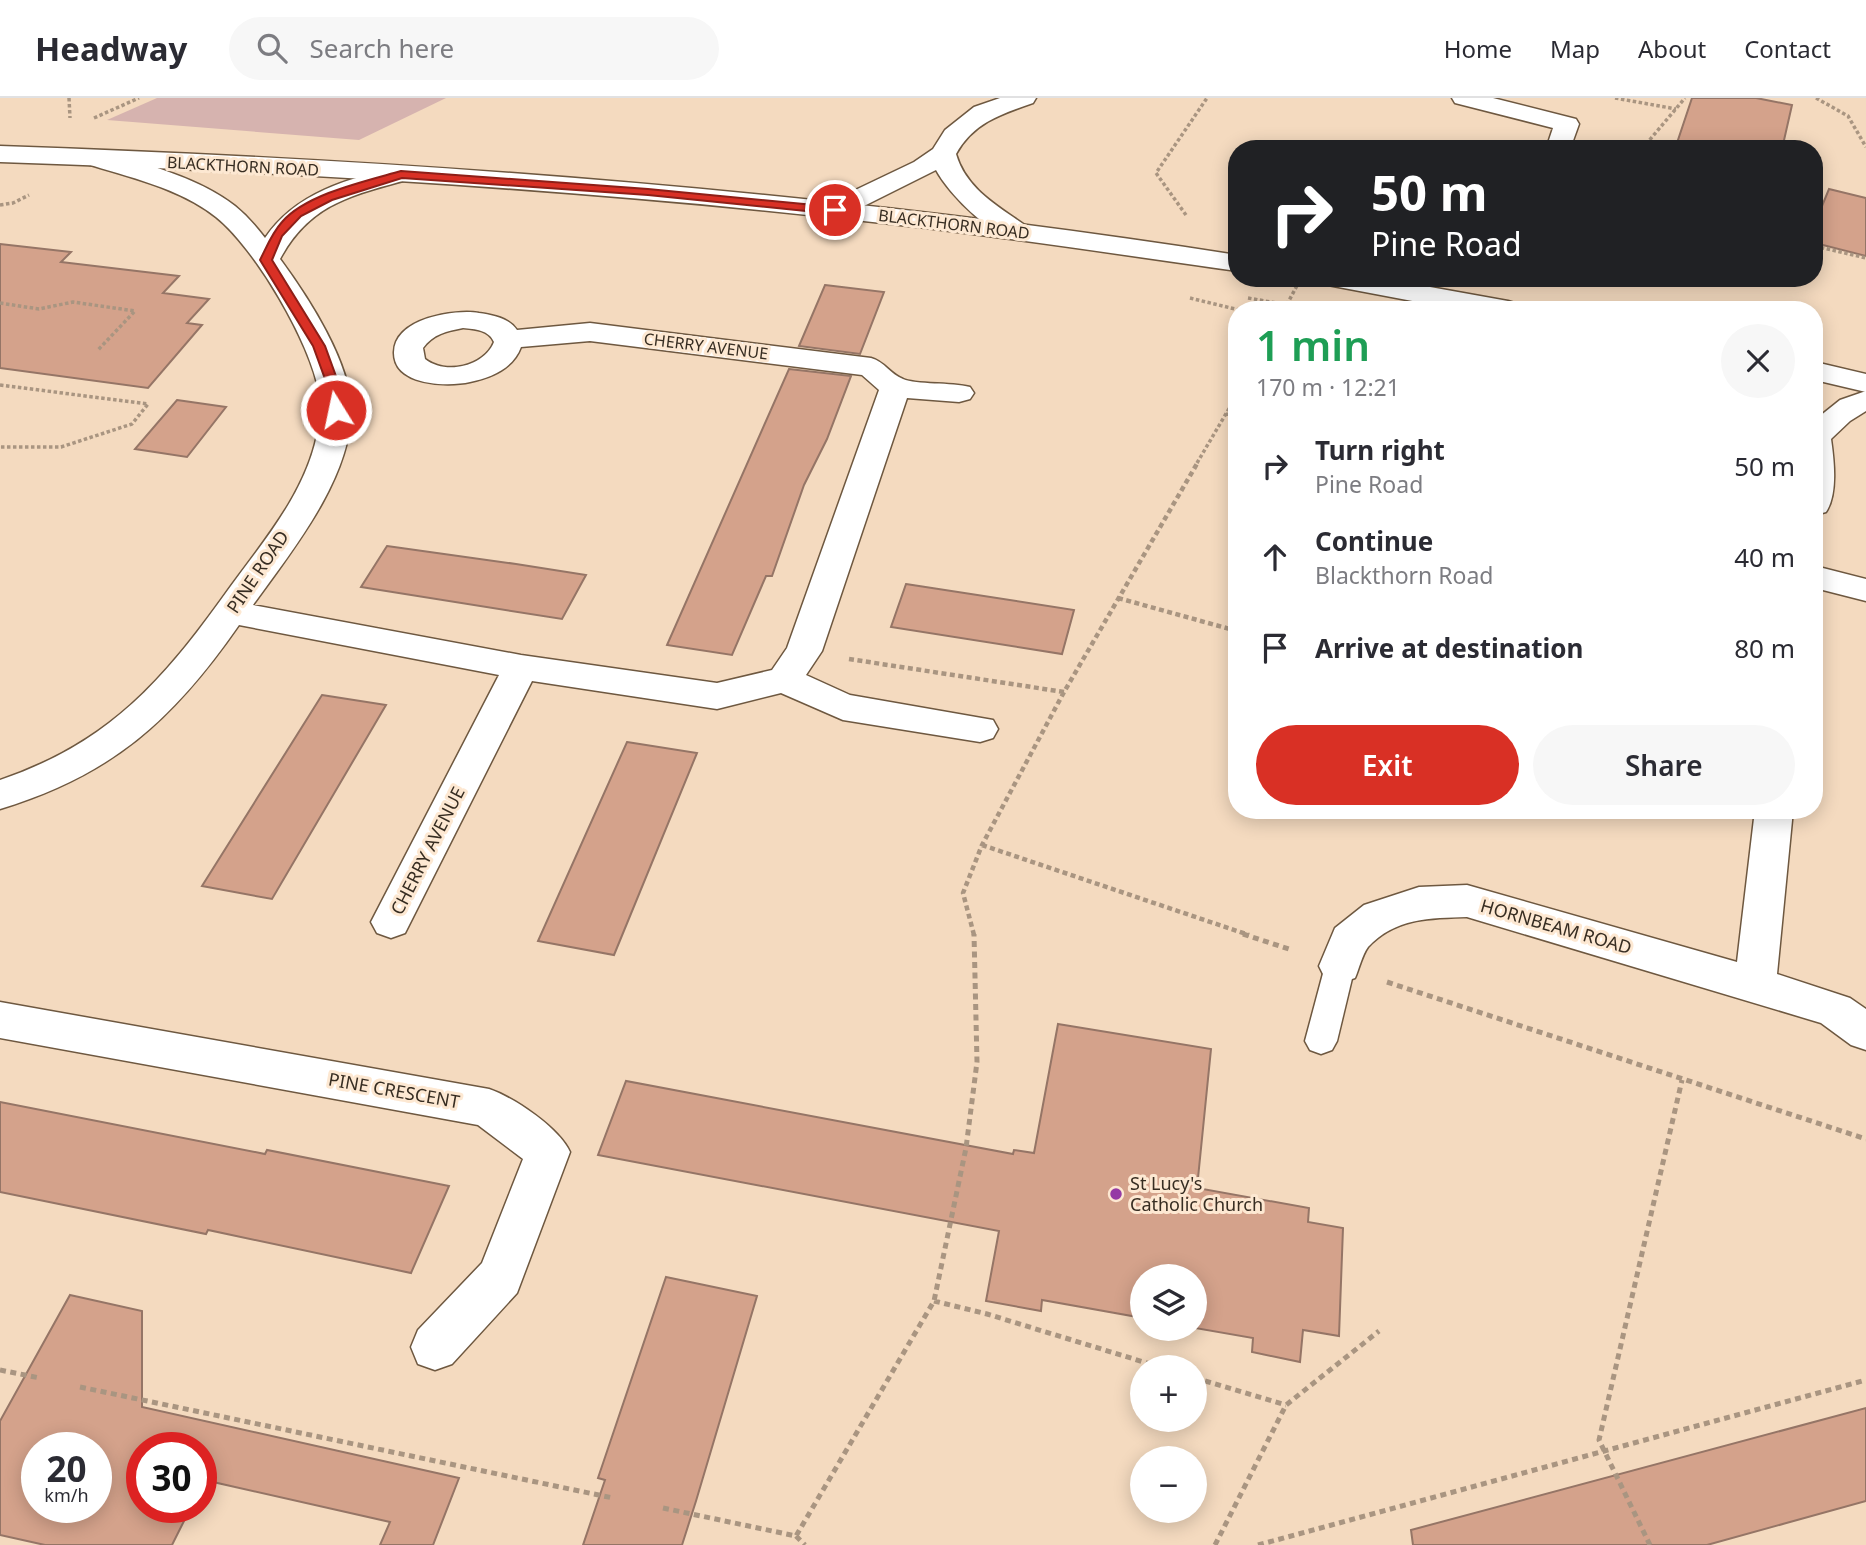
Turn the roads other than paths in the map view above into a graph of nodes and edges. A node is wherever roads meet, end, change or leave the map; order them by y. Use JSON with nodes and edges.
{"nodes":[{"id":1,"x":1024,"y":98,"type":"edge"},
{"id":2,"x":1464,"y":98,"type":"edge"},
{"id":3,"x":1561,"y":140,"type":"edge"},
{"id":4,"x":0,"y":154,"type":"edge"},
{"id":5,"x":943,"y":154,"type":"junction"},
{"id":6,"x":93,"y":158,"type":"junction"},
{"id":7,"x":401,"y":174,"type":"junction"},
{"id":8,"x":835,"y":210,"type":"junction"},
{"id":9,"x":1016,"y":232,"type":"junction"},
{"id":10,"x":266,"y":260,"type":"junction"},
{"id":11,"x":1224,"y":261,"type":"edge"},
{"id":12,"x":1382,"y":287,"type":"edge"},
{"id":13,"x":1459,"y":301,"type":"edge"},
{"id":14,"x":508,"y":340,"type":"dead end"},
{"id":15,"x":1823,"y":373,"type":"edge"},
{"id":16,"x":1866,"y":383,"type":"edge"},
{"id":17,"x":895,"y":387,"type":"junction"},
{"id":18,"x":959,"y":393,"type":"dead end"},
{"id":19,"x":1866,"y":400,"type":"edge"},
{"id":20,"x":1823,"y":428,"type":"edge"},
{"id":21,"x":1823,"y":579,"type":"edge"},
{"id":22,"x":1866,"y":590,"type":"edge"},
{"id":23,"x":230,"y":612,"type":"junction"},
{"id":24,"x":794,"y":666,"type":"junction"},
{"id":25,"x":522,"y":667,"type":"junction"},
{"id":26,"x":980,"y":729,"type":"dead end"},
{"id":27,"x":0,"y":795,"type":"edge"},
{"id":28,"x":1773,"y":819,"type":"edge"},
{"id":29,"x":391,"y":922,"type":"dead end"},
{"id":30,"x":1340,"y":966,"type":"joint"},
{"id":31,"x":1755,"y":984,"type":"junction"},
{"id":32,"x":0,"y":1020,"type":"edge"},
{"id":33,"x":1866,"y":1032,"type":"edge"},
{"id":34,"x":1321,"y":1041,"type":"dead end"},
{"id":35,"x":435,"y":1347,"type":"dead end"}],
"edges":[{"from":1,"to":5,"type":"street"},
{"from":2,"to":3,"type":"street"},
{"from":4,"to":6,"type":"street","name":"BLACKTHORN ROAD"},
{"from":5,"to":8,"type":"street"},
{"from":5,"to":9,"type":"street"},
{"from":6,"to":7,"type":"street","name":"BLACKTHORN ROAD"},
{"from":6,"to":10,"type":"street","name":"PINE ROAD"},
{"from":7,"to":8,"type":"street","name":"BLACKTHORN ROAD"},
{"from":7,"to":10,"type":"street"},
{"from":8,"to":9,"type":"street","name":"BLACKTHORN ROAD"},
{"from":9,"to":11,"type":"street","name":"BLACKTHORN ROAD"},
{"from":10,"to":23,"type":"street","name":"PINE ROAD"},
{"from":12,"to":13,"type":"street"},
{"from":14,"to":17,"type":"street","name":"CHERRY AVENUE"},
{"from":15,"to":16,"type":"street"},
{"from":17,"to":18,"type":"street"},
{"from":17,"to":24,"type":"street"},
{"from":19,"to":20,"type":"street"},
{"from":21,"to":22,"type":"street"},
{"from":23,"to":25,"type":"street"},
{"from":23,"to":27,"type":"street","name":"PINE ROAD"},
{"from":24,"to":25,"type":"street"},
{"from":24,"to":26,"type":"street"},
{"from":25,"to":29,"type":"street","name":"CHERRY AVENUE"},
{"from":28,"to":31,"type":"street"},
{"from":30,"to":31,"type":"street","name":"HORNBEAM ROAD"},
{"from":30,"to":34,"type":"lane"},
{"from":31,"to":33,"type":"street","name":"HORNBEAM ROAD"},
{"from":32,"to":35,"type":"street","name":"PINE CRESCENT"}]}
